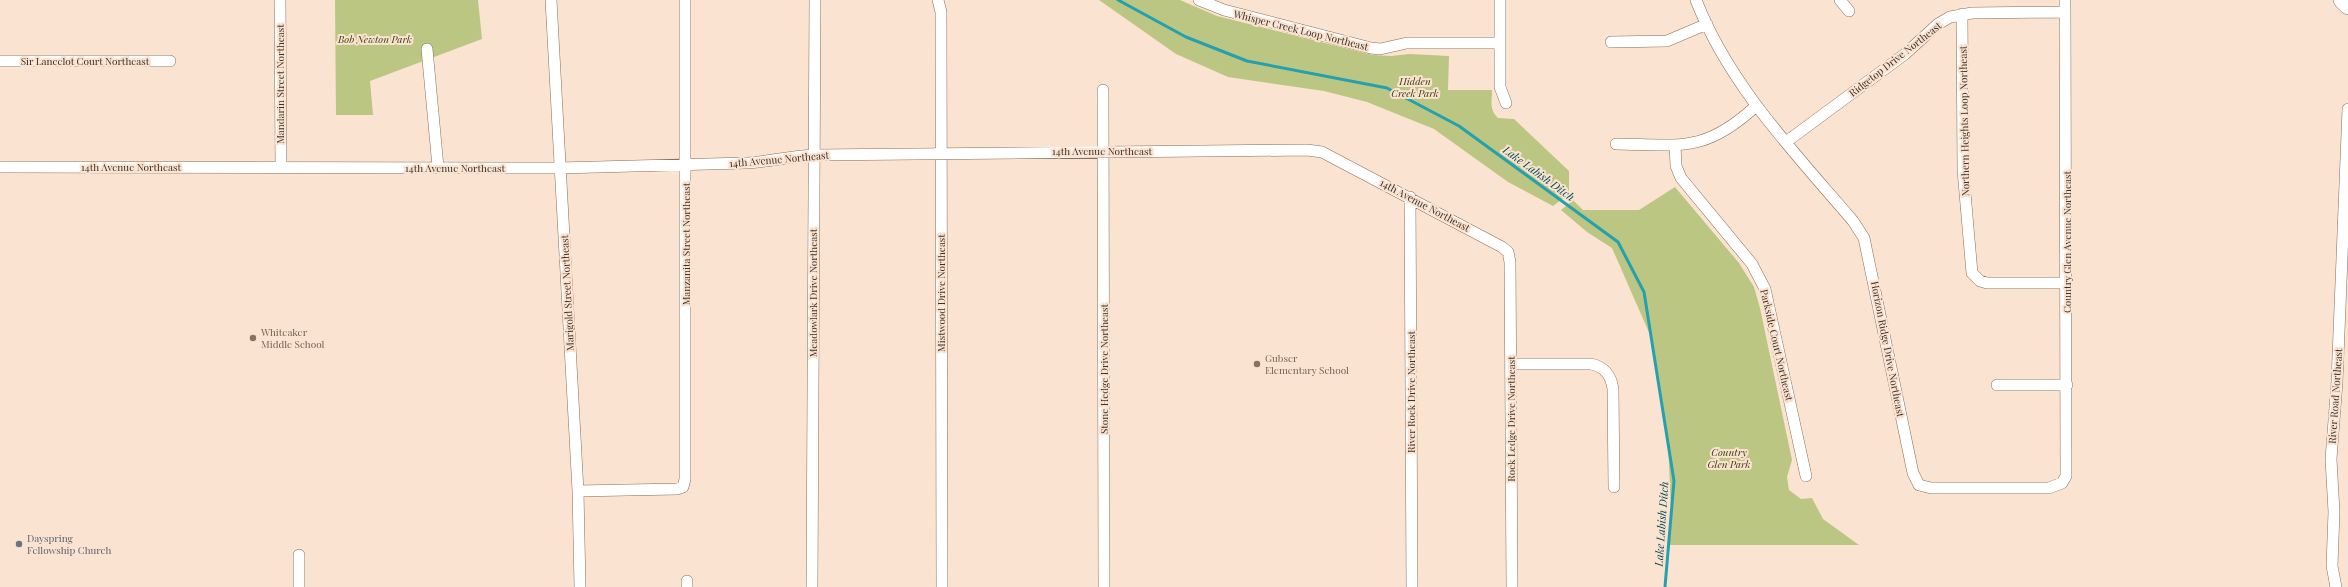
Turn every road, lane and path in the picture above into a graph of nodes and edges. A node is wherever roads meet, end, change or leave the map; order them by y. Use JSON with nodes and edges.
{"nodes":[{"id":1,"x":280,"y":0,"type":"edge"},
{"id":2,"x":551,"y":0,"type":"edge"},
{"id":3,"x":685,"y":0,"type":"edge"},
{"id":4,"x":815,"y":0,"type":"edge"},
{"id":5,"x":938,"y":0,"type":"edge"},
{"id":6,"x":1199,"y":0,"type":"edge"},
{"id":7,"x":1500,"y":0,"type":"edge"},
{"id":8,"x":1696,"y":0,"type":"edge"},
{"id":9,"x":1840,"y":0,"type":"edge"},
{"id":10,"x":2064,"y":0,"type":"edge"},
{"id":11,"x":2342,"y":0,"type":"edge"},
{"id":12,"x":2348,"y":6,"type":"edge"},
{"id":13,"x":1849,"y":11,"type":"dead end"},
{"id":14,"x":2065,"y":12,"type":"junction"},
{"id":15,"x":1962,"y":14,"type":"junction"},
{"id":16,"x":1707,"y":24,"type":"junction"},
{"id":17,"x":1611,"y":42,"type":"dead end"},
{"id":18,"x":1500,"y":43,"type":"junction"},
{"id":19,"x":427,"y":49,"type":"dead end"},
{"id":20,"x":0,"y":61,"type":"edge"},
{"id":21,"x":170,"y":61,"type":"dead end"},
{"id":22,"x":1103,"y":90,"type":"dead end"},
{"id":23,"x":1506,"y":103,"type":"dead end"},
{"id":24,"x":1756,"y":106,"type":"junction"},
{"id":25,"x":2348,"y":109,"type":"edge"},
{"id":26,"x":1786,"y":142,"type":"junction"},
{"id":27,"x":1616,"y":144,"type":"dead end"},
{"id":28,"x":1675,"y":145,"type":"junction"},
{"id":29,"x":1103,"y":151,"type":"junction"},
{"id":30,"x":941,"y":153,"type":"junction"},
{"id":31,"x":814,"y":155,"type":"junction"},
{"id":32,"x":686,"y":165,"type":"junction"},
{"id":33,"x":0,"y":166,"type":"edge"},
{"id":34,"x":281,"y":167,"type":"junction"},
{"id":35,"x":438,"y":167,"type":"junction"},
{"id":36,"x":560,"y":168,"type":"junction"},
{"id":37,"x":1410,"y":197,"type":"junction"},
{"id":38,"x":1508,"y":252,"type":"joint"},
{"id":39,"x":2067,"y":283,"type":"junction"},
{"id":40,"x":1511,"y":364,"type":"junction"},
{"id":41,"x":1997,"y":385,"type":"dead end"},
{"id":42,"x":2067,"y":385,"type":"junction"},
{"id":43,"x":1806,"y":476,"type":"dead end"},
{"id":44,"x":2062,"y":484,"type":"joint"},
{"id":45,"x":1614,"y":487,"type":"dead end"},
{"id":46,"x":578,"y":491,"type":"junction"},
{"id":47,"x":299,"y":556,"type":"dead end"},
{"id":48,"x":299,"y":587,"type":"edge"},
{"id":49,"x":580,"y":587,"type":"edge"},
{"id":50,"x":812,"y":587,"type":"edge"},
{"id":51,"x":942,"y":587,"type":"edge"},
{"id":52,"x":1104,"y":587,"type":"edge"},
{"id":53,"x":1412,"y":587,"type":"edge"},
{"id":54,"x":1512,"y":587,"type":"edge"},
{"id":55,"x":2336,"y":587,"type":"edge"}],
"edges":[{"from":1,"to":34,"type":"street","name":"Mandarin Street Northeast"},
{"from":2,"to":36,"type":"street","name":"Marigold Street Northeast"},
{"from":3,"to":32,"type":"street","name":"Manzanita Street Northeast"},
{"from":4,"to":31,"type":"street","name":"Meadowlark Drive Northeast"},
{"from":5,"to":30,"type":"street","name":"Mistwood Drive Northeast"},
{"from":6,"to":18,"type":"street","name":"Whisper Creek Loop Northeast"},
{"from":7,"to":18,"type":"street"},
{"from":8,"to":16,"type":"street","name":"Horizon Ridge Drive Northeast"},
{"from":9,"to":13,"type":"street"},
{"from":10,"to":14,"type":"street","name":"Country Glen Avenue Northeast"},
{"from":11,"to":12,"type":"main road"},
{"from":14,"to":15,"type":"street","name":"Ridgetop Drive Northeast"},
{"from":14,"to":39,"type":"street","name":"Country Glen Avenue Northeast"},
{"from":15,"to":26,"type":"street","name":"Ridgetop Drive Northeast"},
{"from":15,"to":39,"type":"street","name":"Northern Heights Loop Northeast"},
{"from":16,"to":17,"type":"street"},
{"from":16,"to":24,"type":"street","name":"Horizon Ridge Drive Northeast"},
{"from":18,"to":23,"type":"street"},
{"from":19,"to":35,"type":"street"},
{"from":20,"to":21,"type":"street","name":"Sir Lancelot Court Northeast"},
{"from":22,"to":29,"type":"street","name":"Stone Hedge Drive Northeast"},
{"from":24,"to":26,"type":"street","name":"Horizon Ridge Drive Northeast"},
{"from":24,"to":28,"type":"street"},
{"from":25,"to":55,"type":"street","name":"River Road Northeast"},
{"from":26,"to":44,"type":"street","name":"Horizon Ridge Drive Northeast"},
{"from":27,"to":28,"type":"street"},
{"from":28,"to":43,"type":"street","name":"Parkside Court Northeast"},
{"from":29,"to":30,"type":"street","name":"14th Avenue Northeast"},
{"from":29,"to":37,"type":"street","name":"14th Avenue Northeast"},
{"from":29,"to":52,"type":"street","name":"Stone Hedge Drive Northeast"},
{"from":30,"to":31,"type":"street","name":"14th Avenue Northeast"},
{"from":30,"to":51,"type":"street","name":"Mistwood Drive Northeast"},
{"from":31,"to":32,"type":"street","name":"14th Avenue Northeast"},
{"from":31,"to":50,"type":"street","name":"Meadowlark Drive Northeast"},
{"from":32,"to":36,"type":"street","name":"14th Avenue Northeast"},
{"from":32,"to":46,"type":"street","name":"Manzanita Street Northeast"},
{"from":33,"to":34,"type":"street","name":"14th Avenue Northeast"},
{"from":34,"to":35,"type":"street","name":"14th Avenue Northeast"},
{"from":35,"to":36,"type":"street","name":"14th Avenue Northeast"},
{"from":36,"to":46,"type":"street","name":"Marigold Street Northeast"},
{"from":37,"to":38,"type":"street","name":"14th Avenue Northeast"},
{"from":37,"to":53,"type":"street","name":"River Rock Drive Northeast"},
{"from":38,"to":40,"type":"street","name":"Rock Ledge Drive Northeast"},
{"from":39,"to":42,"type":"street","name":"Country Glen Avenue Northeast"},
{"from":40,"to":45,"type":"street"},
{"from":40,"to":54,"type":"street","name":"Rock Ledge Drive Northeast"},
{"from":41,"to":42,"type":"street"},
{"from":42,"to":44,"type":"street","name":"Country Glen Avenue Northeast"},
{"from":46,"to":49,"type":"street","name":"Marigold Street Northeast"},
{"from":47,"to":48,"type":"street"}]}
